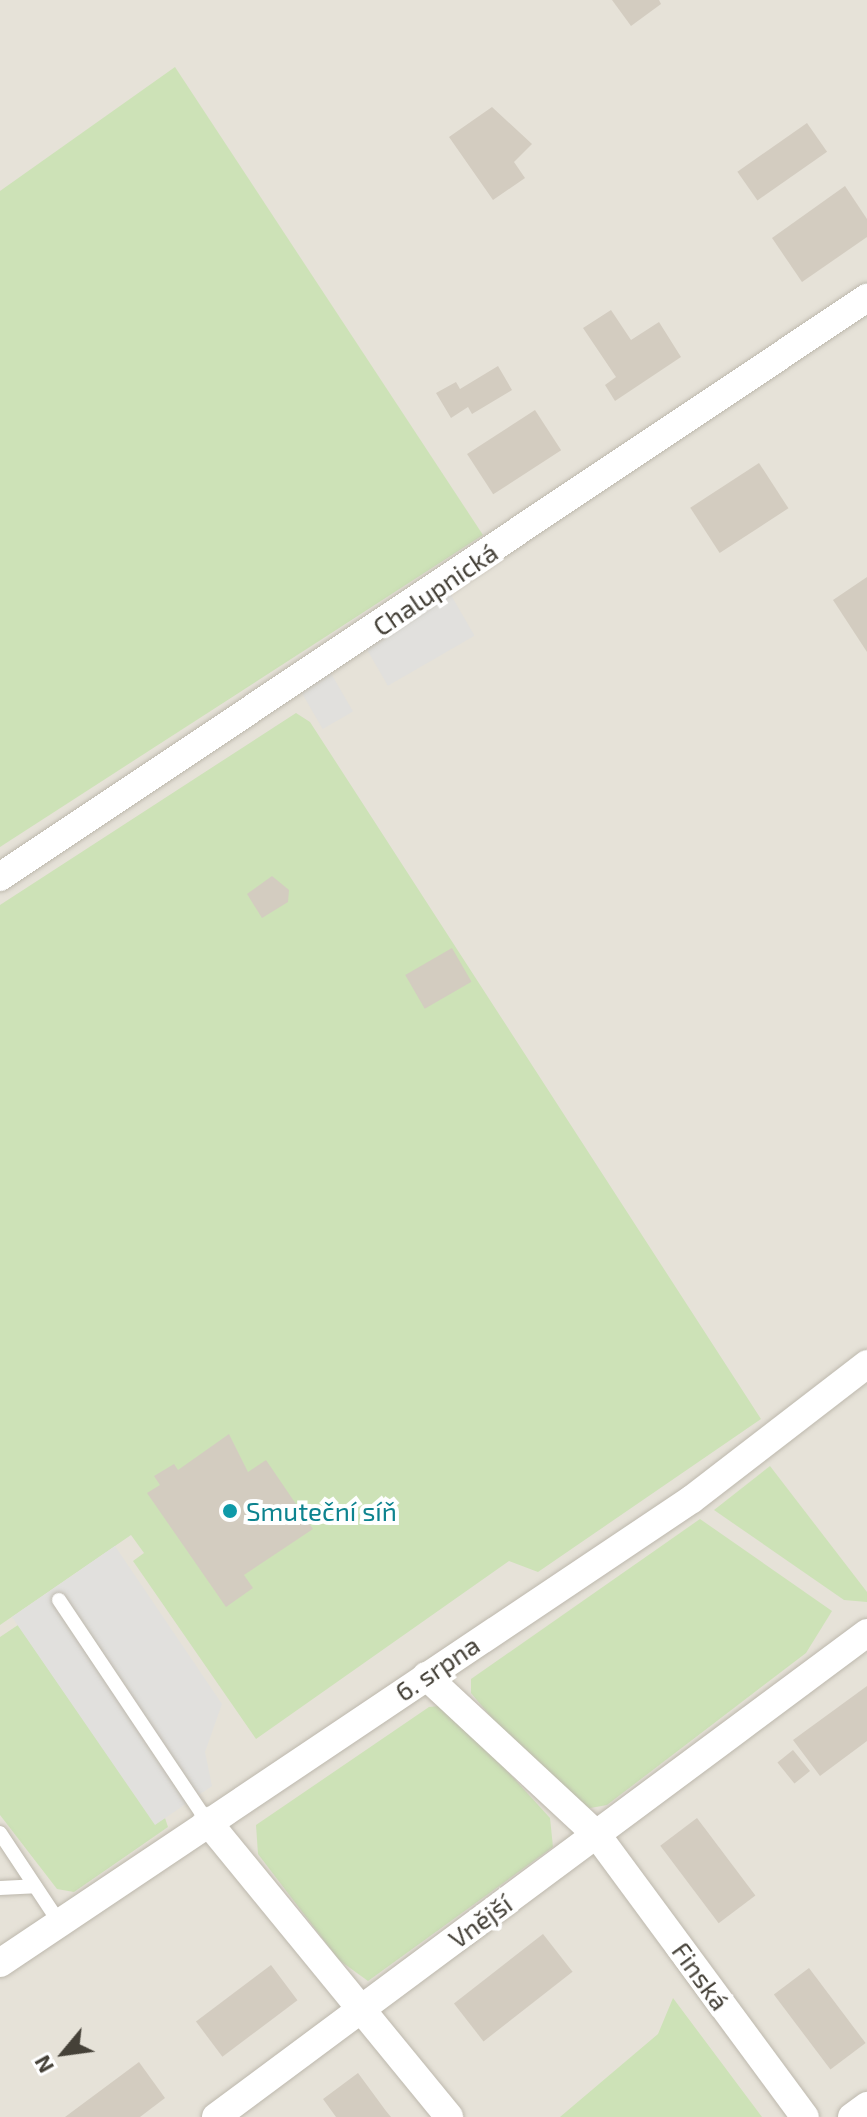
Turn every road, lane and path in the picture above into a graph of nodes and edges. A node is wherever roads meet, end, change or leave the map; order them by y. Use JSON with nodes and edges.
{"nodes":[{"id":1,"x":867,"y":298,"type":"edge"},
{"id":2,"x":0,"y":877,"type":"edge"},
{"id":3,"x":867,"y":1364,"type":"edge"},
{"id":4,"x":59,"y":1600,"type":"dead end"},
{"id":5,"x":867,"y":1633,"type":"edge"},
{"id":6,"x":426,"y":1676,"type":"junction"},
{"id":7,"x":207,"y":1821,"type":"junction"},
{"id":8,"x":0,"y":1833,"type":"edge"},
{"id":9,"x":597,"y":1835,"type":"junction"},
{"id":10,"x":35,"y":1886,"type":"junction"},
{"id":11,"x":0,"y":1888,"type":"edge"},
{"id":12,"x":59,"y":1922,"type":"junction"},
{"id":13,"x":0,"y":1963,"type":"edge"},
{"id":14,"x":363,"y":2007,"type":"junction"},
{"id":15,"x":867,"y":2106,"type":"edge"},
{"id":16,"x":216,"y":2117,"type":"edge"},
{"id":17,"x":449,"y":2117,"type":"edge"},
{"id":18,"x":805,"y":2117,"type":"edge"},
{"id":19,"x":852,"y":2117,"type":"edge"}],
"edges":[{"from":1,"to":2,"type":"street","name":"Chalupnická"},
{"from":3,"to":6,"type":"street","name":"6. srpna"},
{"from":4,"to":7,"type":"lane"},
{"from":5,"to":9,"type":"street"},
{"from":6,"to":7,"type":"street","name":"6. srpna"},
{"from":6,"to":9,"type":"street","name":"Finská"},
{"from":7,"to":12,"type":"street","name":"6. srpna"},
{"from":7,"to":14,"type":"street"},
{"from":8,"to":10,"type":"lane"},
{"from":9,"to":14,"type":"street","name":"Vnější"},
{"from":9,"to":18,"type":"street","name":"Finská"},
{"from":10,"to":11,"type":"lane"},
{"from":10,"to":12,"type":"lane"},
{"from":12,"to":13,"type":"street","name":"6. srpna"},
{"from":14,"to":16,"type":"street","name":"Vnější"},
{"from":14,"to":17,"type":"street"},
{"from":15,"to":19,"type":"street"}]}
